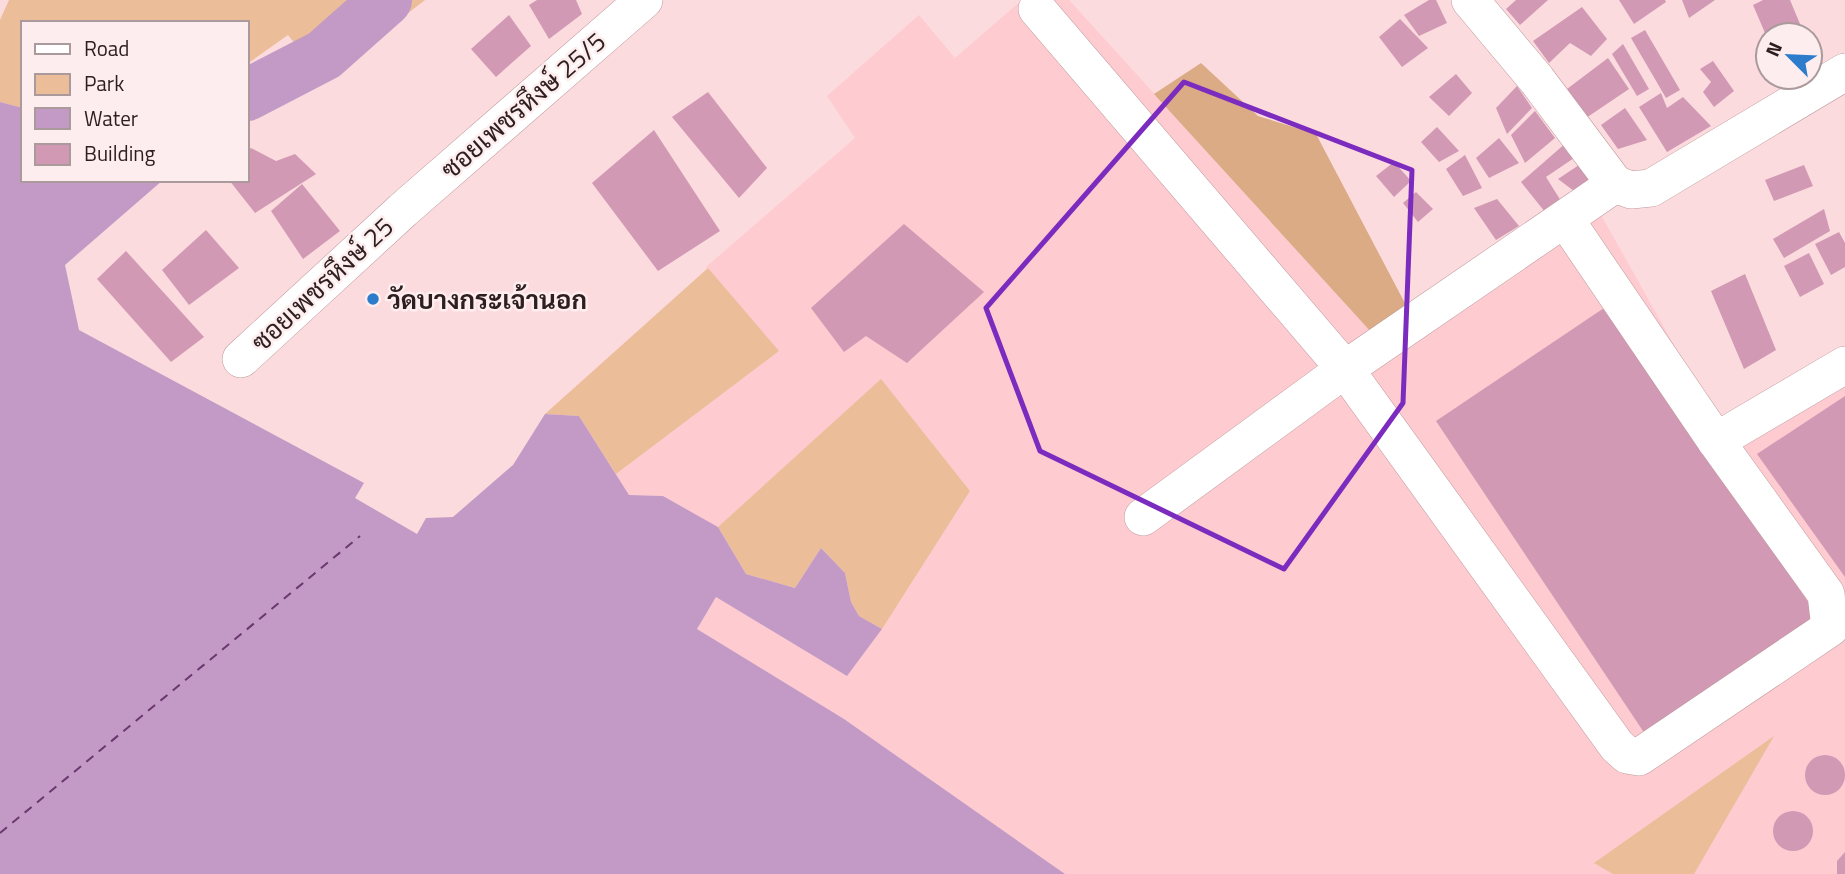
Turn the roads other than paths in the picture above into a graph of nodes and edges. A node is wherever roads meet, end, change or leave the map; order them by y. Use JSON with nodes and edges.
{"nodes":[{"id":1,"x":644,"y":0,"type":"edge"},
{"id":2,"x":1470,"y":0,"type":"edge"},
{"id":3,"x":1037,"y":9,"type":"dead end"},
{"id":4,"x":1845,"y":72,"type":"edge"},
{"id":5,"x":1615,"y":184,"type":"junction"},
{"id":6,"x":403,"y":210,"type":"joint"},
{"id":7,"x":1565,"y":219,"type":"junction"},
{"id":8,"x":241,"y":359,"type":"dead end"},
{"id":9,"x":1845,"y":365,"type":"edge"},
{"id":10,"x":1345,"y":369,"type":"junction"},
{"id":11,"x":1716,"y":440,"type":"junction"},
{"id":12,"x":1143,"y":517,"type":"dead end"}],
"edges":[{"from":1,"to":6,"type":"street","name":"ซอยเพชรหึงษ์ 25/5"},
{"from":2,"to":5,"type":"street"},
{"from":3,"to":10,"type":"street"},
{"from":4,"to":5,"type":"street"},
{"from":5,"to":7,"type":"street"},
{"from":6,"to":8,"type":"street","name":"ซอยเพชรหึงษ์ 25"},
{"from":7,"to":10,"type":"street"},
{"from":7,"to":11,"type":"street"},
{"from":9,"to":11,"type":"street"},
{"from":10,"to":11,"type":"street"},
{"from":10,"to":12,"type":"street"}]}
